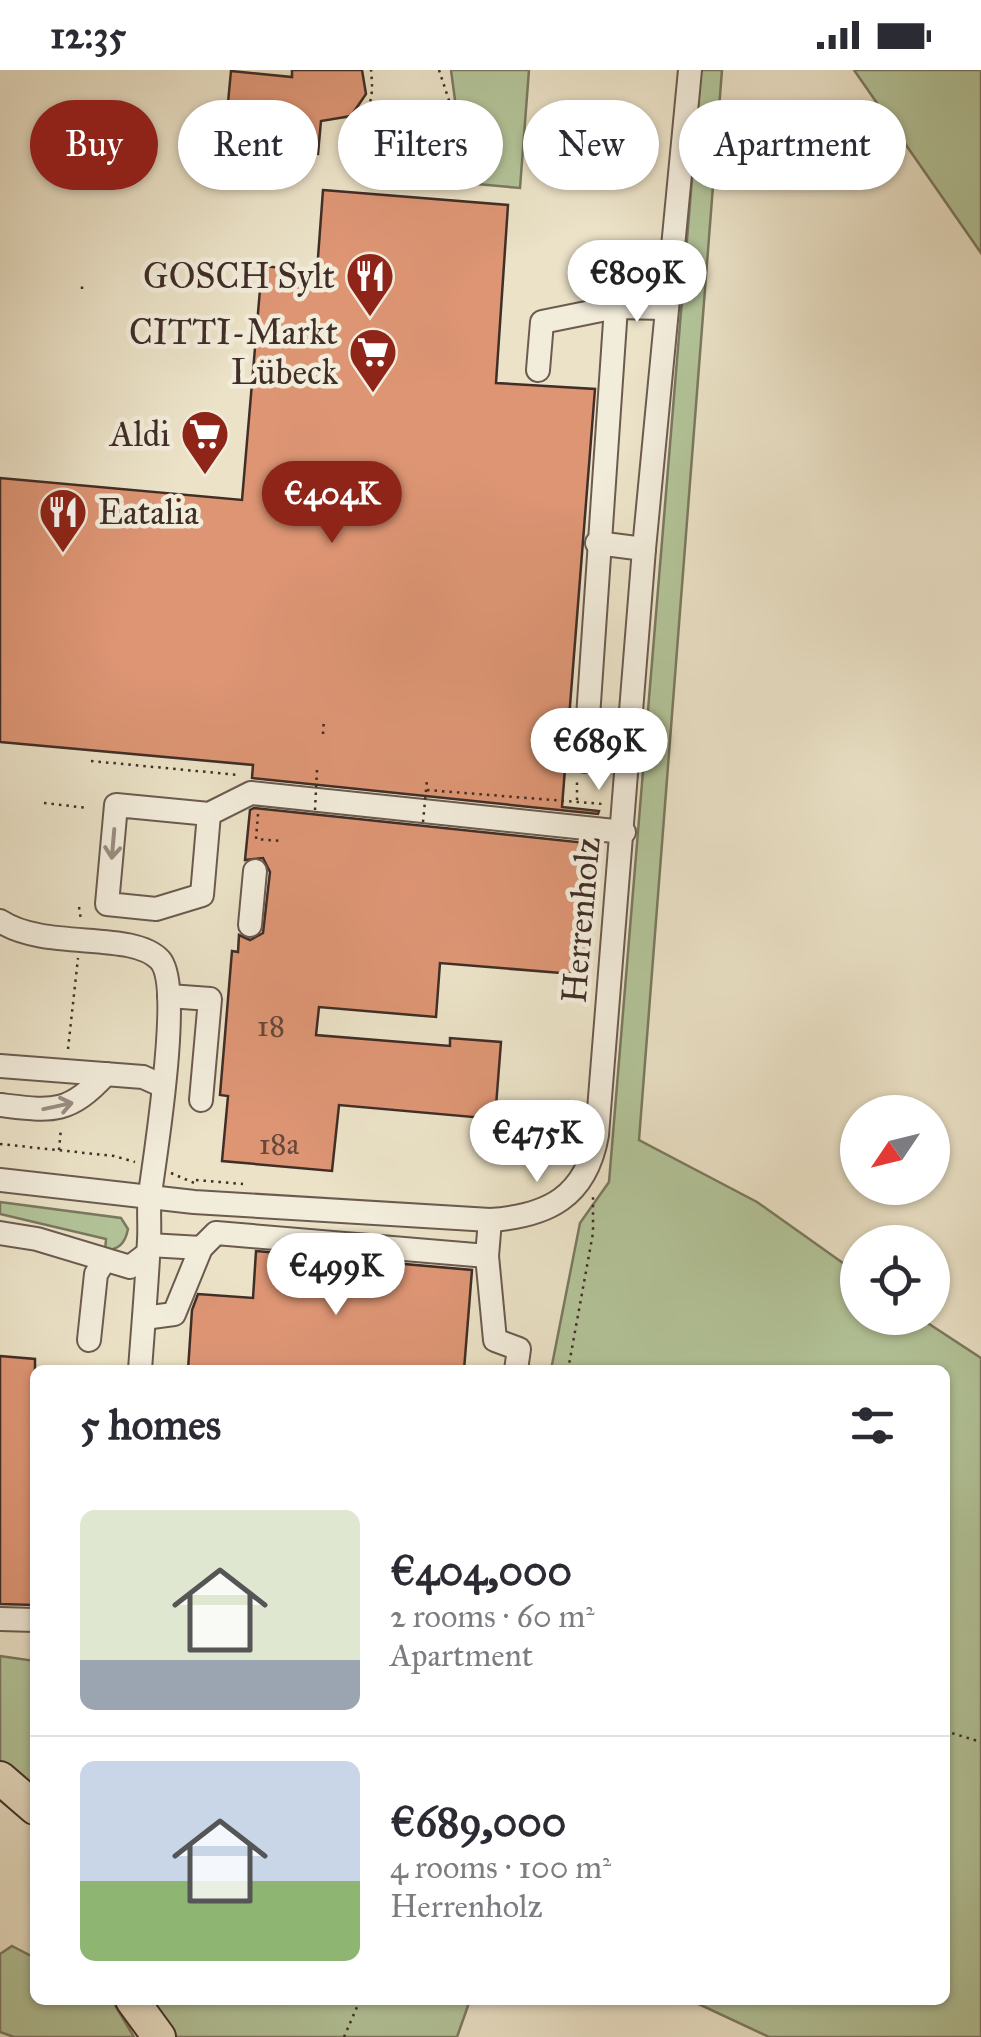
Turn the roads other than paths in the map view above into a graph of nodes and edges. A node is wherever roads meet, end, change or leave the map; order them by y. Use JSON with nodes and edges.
{"nodes":[{"id":1,"x":690,"y":70,"type":"edge"},
{"id":2,"x":616,"y":308,"type":"junction"},
{"id":3,"x":665,"y":308,"type":"junction"},
{"id":4,"x":538,"y":370,"type":"dead end"},
{"id":5,"x":597,"y":543,"type":"junction"},
{"id":6,"x":644,"y":549,"type":"junction"},
{"id":7,"x":585,"y":761,"type":"dead end"},
{"id":8,"x":209,"y":814,"type":"junction"},
{"id":9,"x":624,"y":832,"type":"junction"},
{"id":10,"x":254,"y":870,"type":"dead end"},
{"id":11,"x":250,"y":925,"type":"dead end"},
{"id":12,"x":2,"y":927,"type":"edge"},
{"id":13,"x":169,"y":996,"type":"junction"},
{"id":14,"x":0,"y":1066,"type":"edge"},
{"id":15,"x":106,"y":1074,"type":"junction"},
{"id":16,"x":163,"y":1086,"type":"junction"},
{"id":17,"x":201,"y":1100,"type":"dead end"},
{"id":18,"x":0,"y":1104,"type":"edge"},
{"id":19,"x":0,"y":1180,"type":"edge"},
{"id":20,"x":150,"y":1196,"type":"junction"},
{"id":21,"x":490,"y":1220,"type":"junction"},
{"id":22,"x":0,"y":1234,"type":"edge"},
{"id":23,"x":201,"y":1248,"type":"junction"},
{"id":24,"x":148,"y":1249,"type":"junction"},
{"id":25,"x":487,"y":1256,"type":"junction"},
{"id":26,"x":103,"y":1262,"type":"junction"},
{"id":27,"x":144,"y":1318,"type":"junction"},
{"id":28,"x":89,"y":1340,"type":"dead end"},
{"id":29,"x":140,"y":1365,"type":"edge"},
{"id":30,"x":516,"y":1365,"type":"edge"},
{"id":31,"x":0,"y":1618,"type":"edge"},
{"id":32,"x":30,"y":1620,"type":"edge"},
{"id":33,"x":0,"y":1778,"type":"edge"},
{"id":34,"x":30,"y":1804,"type":"edge"},
{"id":35,"x":136,"y":2005,"type":"edge"},
{"id":36,"x":159,"y":2037,"type":"edge"}],
"edges":[{"from":1,"to":3,"type":"street","name":"Herrenholz"},
{"from":2,"to":3,"type":"street"},
{"from":2,"to":4,"type":"street"},
{"from":2,"to":5,"type":"street"},
{"from":3,"to":6,"type":"street","name":"Herrenholz"},
{"from":5,"to":6,"type":"street"},
{"from":5,"to":7,"type":"street"},
{"from":6,"to":9,"type":"street","name":"Herrenholz"},
{"from":8,"to":8,"type":"street","one_way":true},
{"from":8,"to":9,"type":"street"},
{"from":9,"to":21,"type":"street","name":"Herrenholz"},
{"from":10,"to":11,"type":"street"},
{"from":12,"to":13,"type":"street"},
{"from":13,"to":16,"type":"street"},
{"from":13,"to":17,"type":"street"},
{"from":14,"to":15,"type":"street"},
{"from":15,"to":16,"type":"street"},
{"from":18,"to":15,"type":"street","one_way":true},
{"from":16,"to":20,"type":"street"},
{"from":19,"to":20,"type":"street","name":"Herrenholz"},
{"from":20,"to":21,"type":"street","name":"Herrenholz"},
{"from":20,"to":24,"type":"street"},
{"from":21,"to":25,"type":"street"},
{"from":22,"to":26,"type":"street"},
{"from":23,"to":24,"type":"street"},
{"from":23,"to":25,"type":"street"},
{"from":23,"to":27,"type":"street"},
{"from":24,"to":26,"type":"street"},
{"from":24,"to":27,"type":"street"},
{"from":25,"to":30,"type":"street"},
{"from":26,"to":28,"type":"street"},
{"from":27,"to":29,"type":"street"},
{"from":31,"to":32,"type":"street"},
{"from":33,"to":34,"type":"highway"},
{"from":35,"to":36,"type":"highway"}]}
